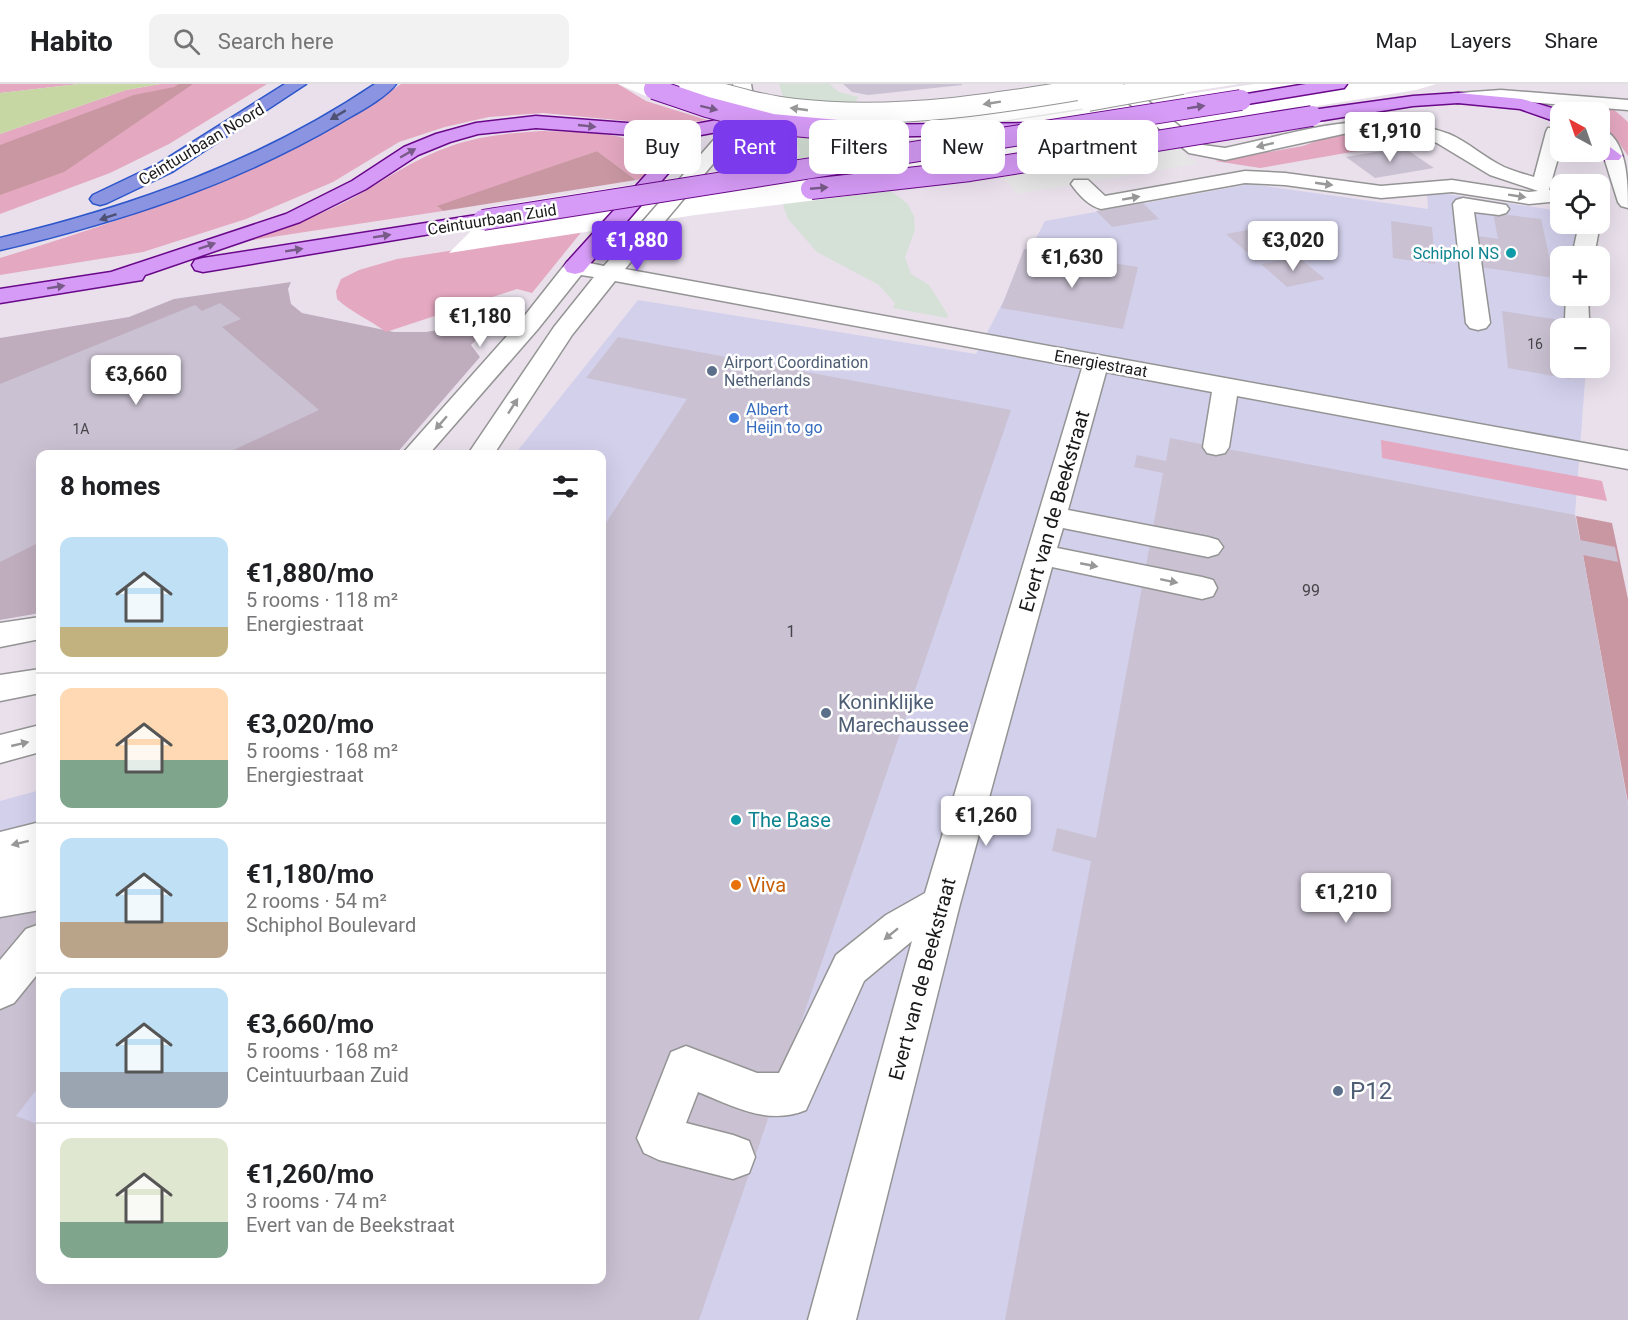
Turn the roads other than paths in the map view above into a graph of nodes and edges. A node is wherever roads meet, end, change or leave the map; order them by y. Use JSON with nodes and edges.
{"nodes":[{"id":1,"x":297,"y":84,"type":"edge"},
{"id":2,"x":387,"y":84,"type":"edge"},
{"id":3,"x":689,"y":84,"type":"edge"},
{"id":4,"x":742,"y":84,"type":"edge"},
{"id":5,"x":1182,"y":84,"type":"edge"},
{"id":6,"x":1338,"y":84,"type":"edge"},
{"id":7,"x":1497,"y":84,"type":"edge"},
{"id":8,"x":1540,"y":84,"type":"edge"},
{"id":9,"x":1590,"y":85,"type":"edge"},
{"id":10,"x":648,"y":86,"type":"edge"},
{"id":11,"x":1117,"y":86,"type":"edge"},
{"id":12,"x":1628,"y":90,"type":"edge"},
{"id":13,"x":1458,"y":98,"type":"junction"},
{"id":14,"x":1557,"y":99,"type":"junction"},
{"id":15,"x":1561,"y":102,"type":"edge"},
{"id":16,"x":1623,"y":108,"type":"edge"},
{"id":17,"x":739,"y":120,"type":"edge"},
{"id":18,"x":1112,"y":120,"type":"edge"},
{"id":19,"x":1550,"y":120,"type":"edge"},
{"id":20,"x":1453,"y":123,"type":"dead end"},
{"id":21,"x":909,"y":126,"type":"edge"},
{"id":22,"x":1360,"y":126,"type":"junction"},
{"id":23,"x":809,"y":127,"type":"edge"},
{"id":24,"x":1017,"y":129,"type":"edge"},
{"id":25,"x":624,"y":130,"type":"edge"},
{"id":26,"x":909,"y":132,"type":"edge"},
{"id":27,"x":1017,"y":135,"type":"edge"},
{"id":28,"x":713,"y":152,"type":"edge"},
{"id":29,"x":1507,"y":154,"type":"dead end"},
{"id":30,"x":1608,"y":162,"type":"edge"},
{"id":31,"x":1197,"y":164,"type":"dead end"},
{"id":32,"x":1497,"y":171,"type":"junction"},
{"id":33,"x":657,"y":174,"type":"edge"},
{"id":34,"x":1144,"y":174,"type":"edge"},
{"id":35,"x":1285,"y":179,"type":"junction"},
{"id":36,"x":1081,"y":184,"type":"dead end"},
{"id":37,"x":1550,"y":190,"type":"edge"},
{"id":38,"x":1165,"y":191,"type":"junction"},
{"id":39,"x":1550,"y":192,"type":"edge"},
{"id":40,"x":656,"y":194,"type":"junction"},
{"id":41,"x":1616,"y":204,"type":"edge"},
{"id":42,"x":1628,"y":211,"type":"edge"},
{"id":43,"x":1549,"y":216,"type":"dead end"},
{"id":44,"x":0,"y":236,"type":"edge"},
{"id":45,"x":0,"y":244,"type":"edge"},
{"id":46,"x":575,"y":267,"type":"junction"},
{"id":47,"x":610,"y":273,"type":"junction"},
{"id":48,"x":112,"y":279,"type":"junction"},
{"id":49,"x":0,"y":296,"type":"edge"},
{"id":50,"x":1478,"y":323,"type":"dead end"},
{"id":51,"x":1096,"y":362,"type":"junction"},
{"id":52,"x":1226,"y":386,"type":"junction"},
{"id":53,"x":1216,"y":447,"type":"dead end"},
{"id":54,"x":419,"y":450,"type":"edge"},
{"id":55,"x":484,"y":450,"type":"edge"},
{"id":56,"x":1628,"y":460,"type":"edge"},
{"id":57,"x":1052,"y":516,"type":"junction"},
{"id":58,"x":1208,"y":547,"type":"dead end"},
{"id":59,"x":1041,"y":555,"type":"junction"},
{"id":60,"x":1202,"y":588,"type":"dead end"},
{"id":61,"x":36,"y":629,"type":"edge"},
{"id":62,"x":0,"y":635,"type":"edge"},
{"id":63,"x":36,"y":682,"type":"edge"},
{"id":64,"x":0,"y":688,"type":"edge"},
{"id":65,"x":36,"y":740,"type":"edge"},
{"id":66,"x":0,"y":749,"type":"edge"},
{"id":67,"x":36,"y":839,"type":"edge"},
{"id":68,"x":0,"y":848,"type":"edge"},
{"id":69,"x":36,"y":867,"type":"edge"},
{"id":70,"x":0,"y":874,"type":"edge"},
{"id":71,"x":36,"y":894,"type":"edge"},
{"id":72,"x":0,"y":900,"type":"edge"},
{"id":73,"x":941,"y":904,"type":"junction"},
{"id":74,"x":36,"y":947,"type":"edge"},
{"id":75,"x":0,"y":990,"type":"edge"},
{"id":76,"x":733,"y":1157,"type":"dead end"},
{"id":77,"x":832,"y":1320,"type":"edge"}],
"edges":[{"from":1,"to":44,"type":"highway","name":"Ceintuurbaan Noord"},
{"from":2,"to":45,"type":"highway","one_way":true},
{"from":11,"to":3,"type":"street","one_way":true,"bridge":true},
{"from":4,"to":17,"type":"street"},
{"from":5,"to":21,"type":"street","bridge":true},
{"from":18,"to":6,"type":"main road","name":"Ceintuurbaan Zuid","one_way":true,"bridge":true},
{"from":7,"to":13,"type":"street"},
{"from":8,"to":9,"type":"street"},
{"from":8,"to":14,"type":"street"},
{"from":9,"to":12,"type":"street"},
{"from":9,"to":16,"type":"street"},
{"from":10,"to":23,"type":"main road","one_way":true,"bridge":true},
{"from":22,"to":11,"type":"street","one_way":true},
{"from":13,"to":14,"type":"street"},
{"from":13,"to":19,"type":"main road"},
{"from":40,"to":13,"type":"main road","one_way":true,"bridge":true},
{"from":14,"to":15,"type":"street"},
{"from":14,"to":16,"type":"street"},
{"from":20,"to":22,"type":"street"},
{"from":22,"to":32,"type":"street"},
{"from":24,"to":26,"type":"main road","bridge":true},
{"from":48,"to":25,"type":"main road","one_way":true},
{"from":27,"to":40,"type":"main road","name":"Ceintuurbaan Zuid","bridge":true},
{"from":28,"to":47,"type":"street"},
{"from":29,"to":32,"type":"street"},
{"from":30,"to":41,"type":"street"},
{"from":31,"to":35,"type":"street"},
{"from":32,"to":37,"type":"street"},
{"from":33,"to":46,"type":"main road"},
{"from":34,"to":38,"type":"street"},
{"from":35,"to":38,"type":"street"},
{"from":35,"to":39,"type":"street","one_way":true},
{"from":36,"to":38,"type":"street","one_way":true},
{"from":48,"to":40,"type":"main road","name":"Ceintuurbaan Zuid","one_way":true,"bridge":true},
{"from":41,"to":42,"type":"street"},
{"from":43,"to":50,"type":"street"},
{"from":46,"to":47,"type":"street","name":"Energiestraat"},
{"from":46,"to":54,"type":"street","one_way":true},
{"from":47,"to":51,"type":"street","name":"Energiestraat"},
{"from":55,"to":47,"type":"street","one_way":true},
{"from":49,"to":48,"type":"main road","name":"Ceintuurbaan Zuid","one_way":true},
{"from":51,"to":52,"type":"street","name":"Energiestraat"},
{"from":51,"to":57,"type":"street","name":"Evert van de Beekstraat"},
{"from":52,"to":53,"type":"street"},
{"from":52,"to":56,"type":"street","name":"Energiestraat"},
{"from":57,"to":58,"type":"street"},
{"from":57,"to":59,"type":"street","name":"Evert van de Beekstraat"},
{"from":59,"to":60,"type":"street","one_way":true},
{"from":59,"to":73,"type":"street","name":"Evert van de Beekstraat"},
{"from":61,"to":62,"type":"street"},
{"from":63,"to":64,"type":"street"},
{"from":66,"to":65,"type":"street","one_way":true},
{"from":67,"to":68,"type":"street","one_way":true},
{"from":69,"to":70,"type":"street"},
{"from":71,"to":72,"type":"street"},
{"from":73,"to":76,"type":"street","one_way":true},
{"from":73,"to":77,"type":"street","name":"Evert van de Beekstraat"},
{"from":74,"to":75,"type":"street"}]}
